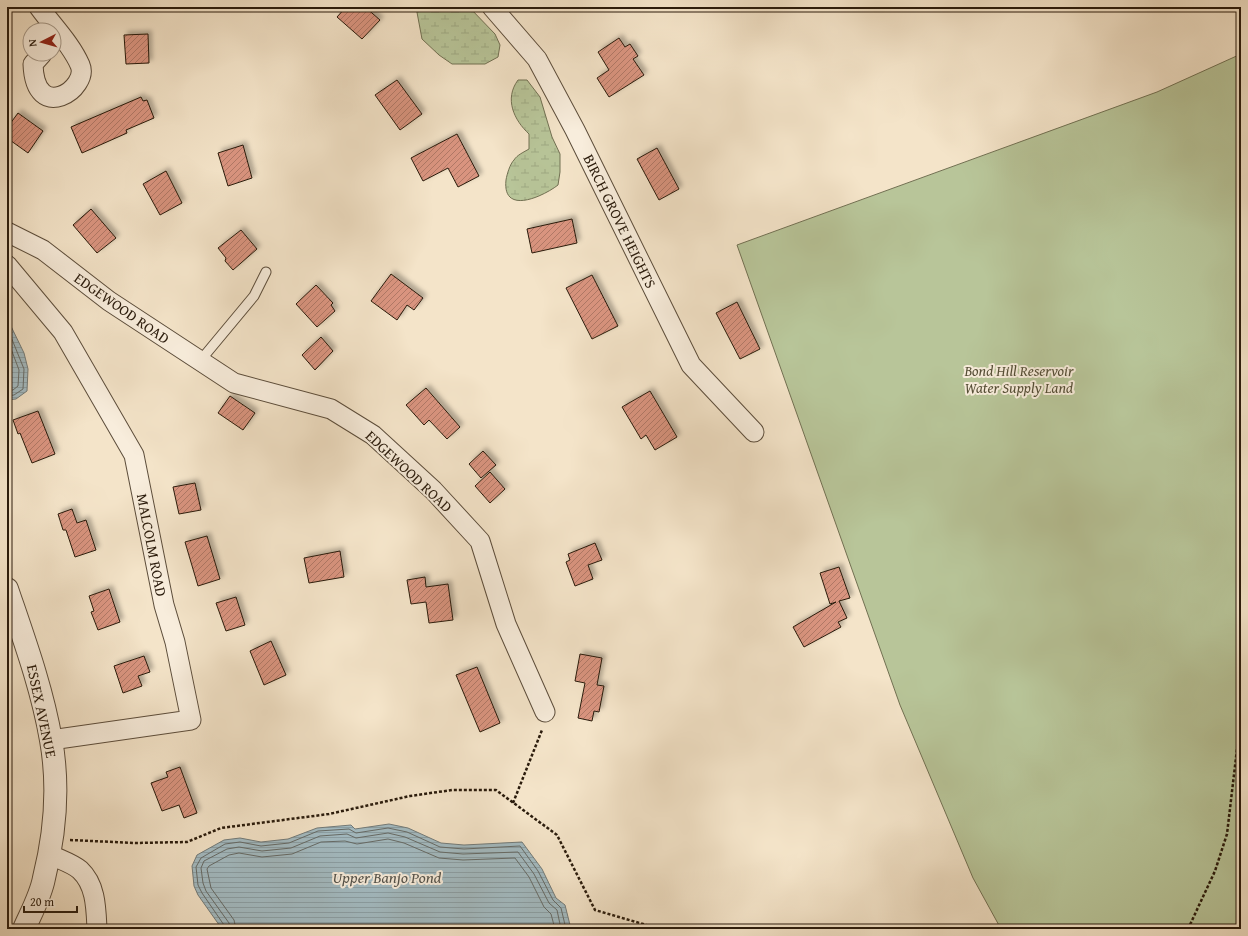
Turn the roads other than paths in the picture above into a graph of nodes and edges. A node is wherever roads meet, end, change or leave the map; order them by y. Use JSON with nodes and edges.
{"nodes":[{"id":1,"x":39,"y":7,"type":"edge"},
{"id":2,"x":492,"y":7,"type":"edge"},
{"id":3,"x":48,"y":22,"type":"edge"},
{"id":4,"x":62,"y":45,"type":"edge"},
{"id":5,"x":35,"y":62,"type":"edge"},
{"id":6,"x":7,"y":232,"type":"edge"},
{"id":7,"x":7,"y":265,"type":"edge"},
{"id":8,"x":266,"y":272,"type":"dead end"},
{"id":9,"x":200,"y":361,"type":"junction"},
{"id":10,"x":754,"y":432,"type":"dead end"},
{"id":11,"x":7,"y":589,"type":"edge"},
{"id":12,"x":545,"y":712,"type":"road end"},
{"id":13,"x":51,"y":740,"type":"junction"},
{"id":14,"x":50,"y":846,"type":"junction"},
{"id":15,"x":24,"y":929,"type":"edge"},
{"id":16,"x":97,"y":929,"type":"edge"}],
"edges":[{"from":1,"to":3,"type":"street"},
{"from":2,"to":10,"type":"street","name":"BIRCH GROVE HEIGHTS"},
{"from":4,"to":5,"type":"street"},
{"from":6,"to":9,"type":"street","name":"EDGEWOOD ROAD"},
{"from":7,"to":13,"type":"street","name":"MALCOLM ROAD"},
{"from":8,"to":9,"type":"lane"},
{"from":9,"to":12,"type":"street","name":"EDGEWOOD ROAD"},
{"from":11,"to":13,"type":"street","name":"ESSEX AVENUE"},
{"from":13,"to":14,"type":"street","name":"ESSEX AVENUE"},
{"from":14,"to":15,"type":"street","name":"ESSEX AVENUE"},
{"from":14,"to":16,"type":"street"}]}
